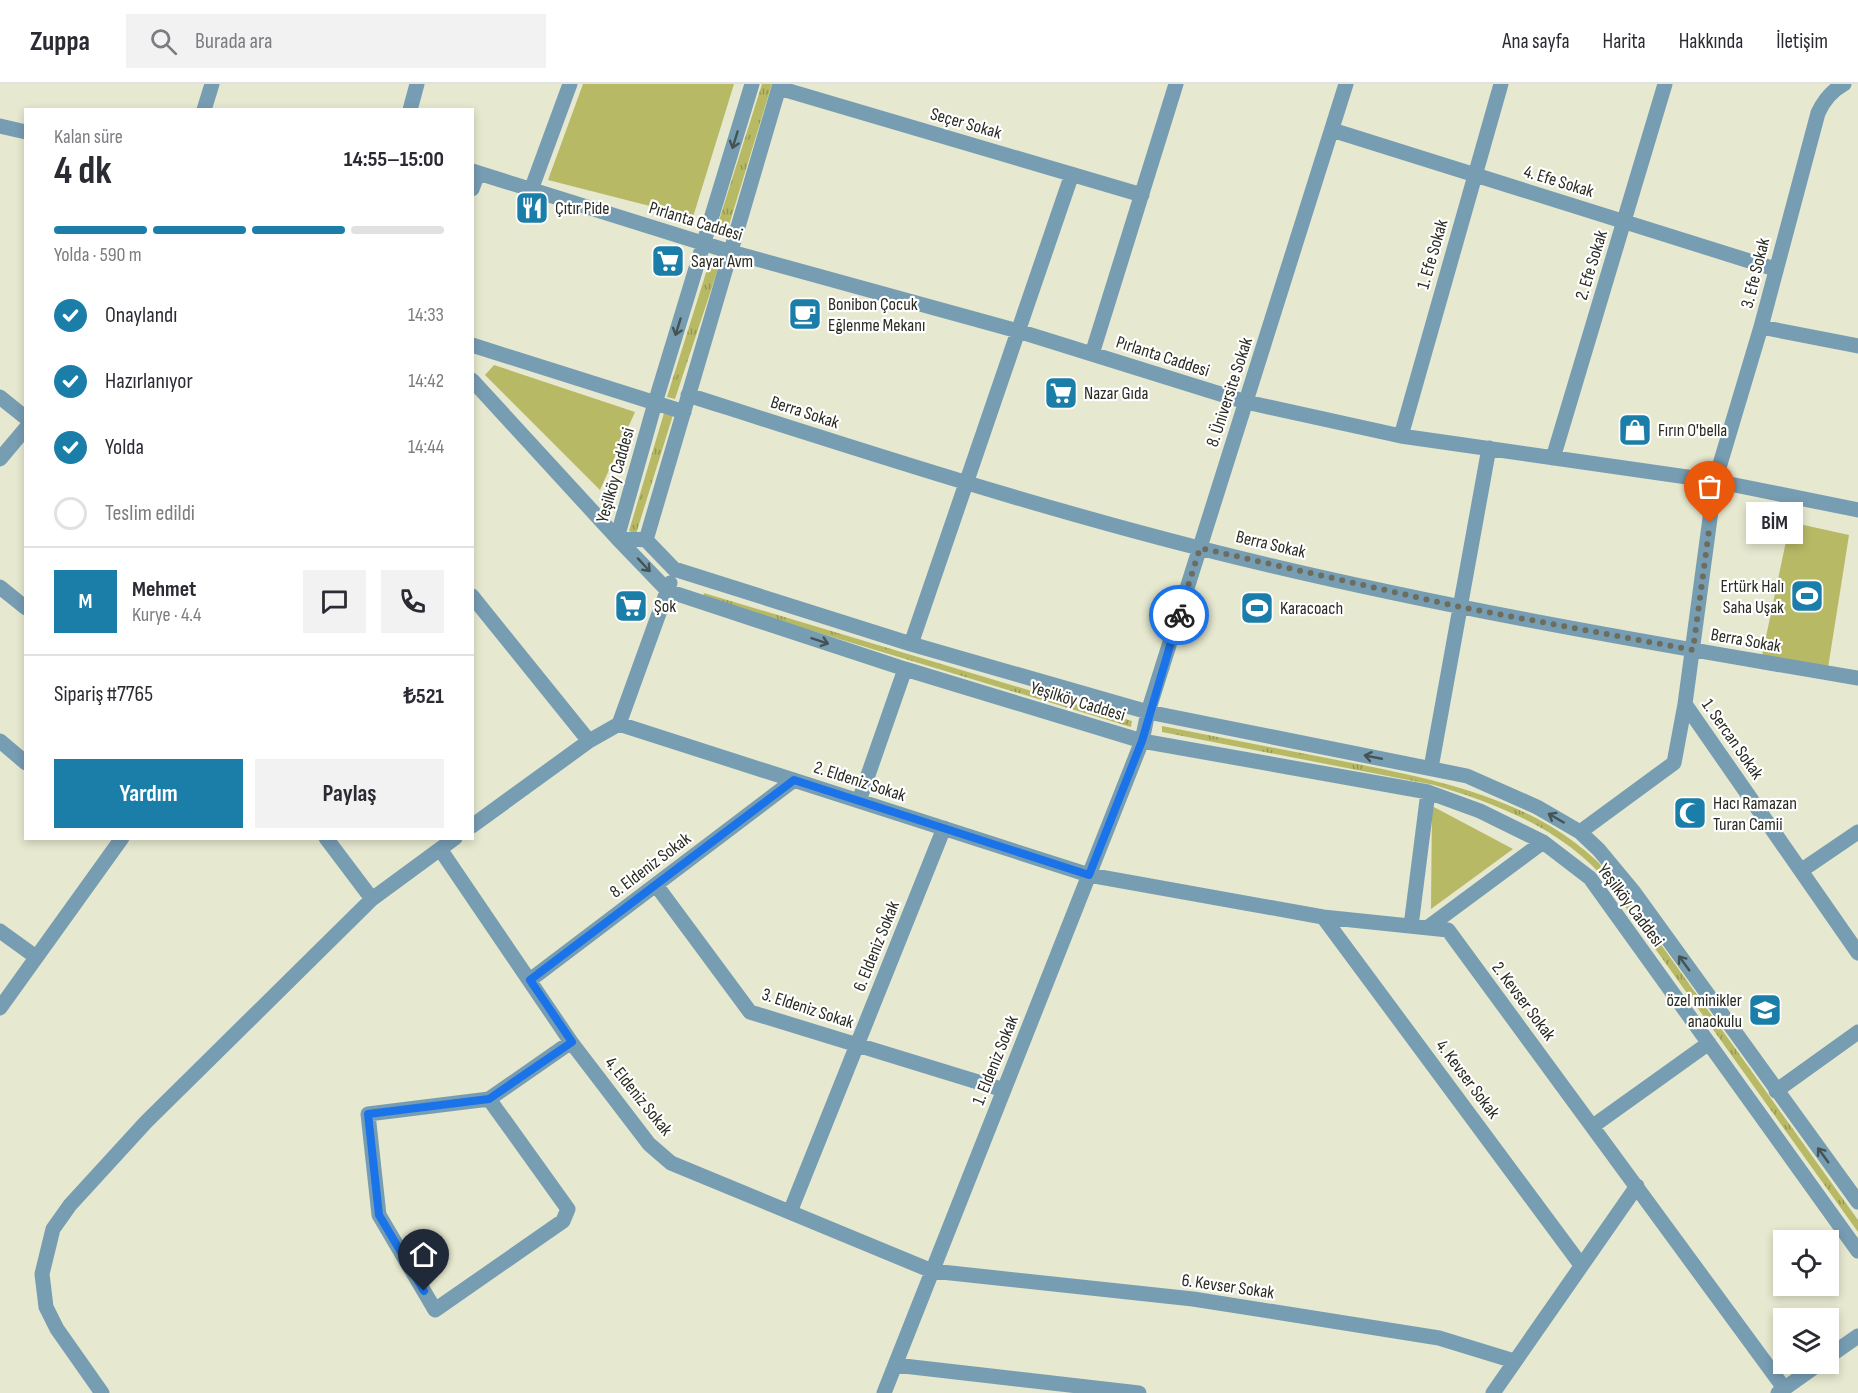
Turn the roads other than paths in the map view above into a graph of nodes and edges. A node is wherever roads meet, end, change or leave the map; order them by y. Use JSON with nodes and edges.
{"nodes":[{"id":1,"x":212,"y":84,"type":"edge"},
{"id":2,"x":417,"y":84,"type":"edge"},
{"id":3,"x":570,"y":84,"type":"edge"},
{"id":4,"x":752,"y":84,"type":"edge"},
{"id":5,"x":1176,"y":84,"type":"edge"},
{"id":6,"x":1346,"y":84,"type":"edge"},
{"id":7,"x":1501,"y":84,"type":"edge"},
{"id":8,"x":1665,"y":84,"type":"edge"},
{"id":9,"x":1844,"y":84,"type":"edge"},
{"id":10,"x":779,"y":86,"type":"edge"},
{"id":11,"x":205,"y":108,"type":"edge"},
{"id":12,"x":411,"y":108,"type":"edge"},
{"id":13,"x":0,"y":126,"type":"edge"},
{"id":14,"x":1332,"y":130,"type":"junction"},
{"id":15,"x":24,"y":132,"type":"edge"},
{"id":16,"x":475,"y":172,"type":"edge"},
{"id":17,"x":1072,"y":174,"type":"junction"},
{"id":18,"x":1475,"y":175,"type":"junction"},
{"id":19,"x":531,"y":190,"type":"junction"},
{"id":20,"x":1142,"y":195,"type":"junction"},
{"id":21,"x":1624,"y":221,"type":"junction"},
{"id":22,"x":703,"y":244,"type":"junction"},
{"id":23,"x":731,"y":252,"type":"junction"},
{"id":24,"x":1775,"y":268,"type":"junction"},
{"id":25,"x":1761,"y":327,"type":"junction"},
{"id":26,"x":1018,"y":331,"type":"junction"},
{"id":27,"x":474,"y":346,"type":"edge"},
{"id":28,"x":1858,"y":346,"type":"edge"},
{"id":29,"x":1092,"y":354,"type":"junction"},
{"id":30,"x":474,"y":382,"type":"edge"},
{"id":31,"x":688,"y":395,"type":"junction"},
{"id":32,"x":0,"y":396,"type":"edge"},
{"id":33,"x":1246,"y":402,"type":"junction"},
{"id":34,"x":655,"y":403,"type":"junction"},
{"id":35,"x":684,"y":412,"type":"junction"},
{"id":36,"x":24,"y":416,"type":"edge"},
{"id":37,"x":24,"y":430,"type":"edge"},
{"id":38,"x":1401,"y":436,"type":"junction"},
{"id":39,"x":1489,"y":448,"type":"junction"},
{"id":40,"x":1553,"y":458,"type":"junction"},
{"id":41,"x":0,"y":459,"type":"edge"},
{"id":42,"x":1715,"y":481,"type":"junction"},
{"id":43,"x":965,"y":484,"type":"junction"},
{"id":44,"x":1858,"y":510,"type":"edge"},
{"id":45,"x":617,"y":537,"type":"junction"},
{"id":46,"x":646,"y":540,"type":"junction"},
{"id":47,"x":1200,"y":548,"type":"junction"},
{"id":48,"x":674,"y":569,"type":"junction"},
{"id":49,"x":0,"y":587,"type":"edge"},
{"id":50,"x":668,"y":591,"type":"junction"},
{"id":51,"x":474,"y":598,"type":"edge"},
{"id":52,"x":24,"y":606,"type":"edge"},
{"id":53,"x":1460,"y":607,"type":"junction"},
{"id":54,"x":911,"y":644,"type":"junction"},
{"id":55,"x":1693,"y":650,"type":"junction"},
{"id":56,"x":905,"y":669,"type":"junction"},
{"id":57,"x":1858,"y":678,"type":"edge"},
{"id":58,"x":1685,"y":704,"type":"junction"},
{"id":59,"x":1148,"y":712,"type":"junction"},
{"id":60,"x":619,"y":724,"type":"junction"},
{"id":61,"x":0,"y":741,"type":"edge"},
{"id":62,"x":590,"y":741,"type":"junction"},
{"id":63,"x":1142,"y":741,"type":"junction"},
{"id":64,"x":24,"y":761,"type":"edge"},
{"id":65,"x":1431,"y":768,"type":"junction"},
{"id":66,"x":794,"y":780,"type":"junction"},
{"id":67,"x":1428,"y":792,"type":"junction"},
{"id":68,"x":860,"y":801,"type":"junction"},
{"id":69,"x":474,"y":825,"type":"edge"},
{"id":70,"x":944,"y":828,"type":"junction"},
{"id":71,"x":1580,"y":832,"type":"junction"},
{"id":72,"x":1858,"y":832,"type":"edge"},
{"id":73,"x":119,"y":840,"type":"edge"},
{"id":74,"x":328,"y":840,"type":"edge"},
{"id":75,"x":452,"y":840,"type":"edge"},
{"id":76,"x":1543,"y":842,"type":"junction"},
{"id":77,"x":440,"y":849,"type":"junction"},
{"id":78,"x":1802,"y":870,"type":"junction"},
{"id":79,"x":1089,"y":875,"type":"junction"},
{"id":80,"x":656,"y":885,"type":"junction"},
{"id":81,"x":372,"y":899,"type":"junction"},
{"id":82,"x":1323,"y":917,"type":"junction"},
{"id":83,"x":1412,"y":926,"type":"junction"},
{"id":84,"x":1427,"y":928,"type":"junction"},
{"id":85,"x":0,"y":930,"type":"edge"},
{"id":86,"x":1858,"y":953,"type":"edge"},
{"id":87,"x":36,"y":957,"type":"junction"},
{"id":88,"x":530,"y":980,"type":"junction"},
{"id":89,"x":0,"y":1008,"type":"edge"},
{"id":90,"x":1858,"y":1032,"type":"edge"},
{"id":91,"x":572,"y":1042,"type":"junction"},
{"id":92,"x":1708,"y":1042,"type":"junction"},
{"id":93,"x":857,"y":1044,"type":"junction"},
{"id":94,"x":1004,"y":1090,"type":"junction"},
{"id":95,"x":1776,"y":1090,"type":"junction"},
{"id":96,"x":489,"y":1099,"type":"junction"},
{"id":97,"x":1593,"y":1126,"type":"junction"},
{"id":98,"x":1637,"y":1186,"type":"junction"},
{"id":99,"x":1858,"y":1202,"type":"edge"},
{"id":100,"x":790,"y":1212,"type":"junction"},
{"id":101,"x":1858,"y":1251,"type":"edge"},
{"id":102,"x":1581,"y":1265,"type":"junction"},
{"id":103,"x":932,"y":1271,"type":"junction"},
{"id":104,"x":1858,"y":1336,"type":"edge"},
{"id":105,"x":1839,"y":1349,"type":"edge"},
{"id":106,"x":1514,"y":1361,"type":"junction"},
{"id":107,"x":895,"y":1365,"type":"junction"},
{"id":108,"x":1804,"y":1374,"type":"edge"},
{"id":109,"x":1781,"y":1390,"type":"edge"},
{"id":110,"x":102,"y":1393,"type":"edge"},
{"id":111,"x":884,"y":1393,"type":"edge"},
{"id":112,"x":1139,"y":1393,"type":"edge"},
{"id":113,"x":1493,"y":1393,"type":"edge"}],
"edges":[{"from":1,"to":11,"type":"street"},
{"from":2,"to":12,"type":"street"},
{"from":3,"to":19,"type":"street"},
{"from":4,"to":22,"type":"street","name":"Yeşilköy Caddesi","one_way":true},
{"from":5,"to":20,"type":"street"},
{"from":6,"to":14,"type":"street","name":"8. Üniversite Sokak"},
{"from":7,"to":18,"type":"street","name":"1. Efe Sokak"},
{"from":8,"to":21,"type":"street","name":"2. Efe Sokak"},
{"from":9,"to":24,"type":"street","name":"3. Efe Sokak"},
{"from":10,"to":17,"type":"street","name":"Seçer Sokak"},
{"from":10,"to":23,"type":"street"},
{"from":13,"to":15,"type":"street"},
{"from":14,"to":18,"type":"street","name":"4. Efe Sokak"},
{"from":14,"to":33,"type":"street","name":"8. Üniversite Sokak"},
{"from":16,"to":19,"type":"street","name":"Pırlanta Caddesi"},
{"from":17,"to":20,"type":"street","name":"Seçer Sokak"},
{"from":17,"to":26,"type":"street"},
{"from":18,"to":21,"type":"street","name":"4. Efe Sokak"},
{"from":18,"to":38,"type":"street","name":"1. Efe Sokak"},
{"from":19,"to":22,"type":"street","name":"Pırlanta Caddesi"},
{"from":20,"to":29,"type":"street"},
{"from":21,"to":24,"type":"street","name":"4. Efe Sokak"},
{"from":21,"to":40,"type":"street","name":"2. Efe Sokak"},
{"from":22,"to":23,"type":"street","name":"Pırlanta Caddesi"},
{"from":22,"to":34,"type":"street","name":"Yeşilköy Caddesi","one_way":true},
{"from":23,"to":26,"type":"street","name":"Pırlanta Caddesi"},
{"from":23,"to":31,"type":"street"},
{"from":24,"to":25,"type":"street","name":"3. Efe Sokak"},
{"from":25,"to":28,"type":"street"},
{"from":25,"to":42,"type":"street","name":"3. Efe Sokak"},
{"from":26,"to":29,"type":"street","name":"Pırlanta Caddesi"},
{"from":26,"to":43,"type":"street"},
{"from":27,"to":34,"type":"street"},
{"from":29,"to":33,"type":"street","name":"Pırlanta Caddesi"},
{"from":30,"to":45,"type":"street"},
{"from":31,"to":35,"type":"street"},
{"from":31,"to":43,"type":"street","name":"Berra Sokak"},
{"from":32,"to":36,"type":"street"},
{"from":33,"to":38,"type":"street","name":"Pırlanta Caddesi"},
{"from":33,"to":47,"type":"street","name":"8. Üniversite Sokak"},
{"from":34,"to":35,"type":"street"},
{"from":34,"to":45,"type":"street","name":"Yeşilköy Caddesi"},
{"from":35,"to":46,"type":"street"},
{"from":37,"to":41,"type":"street"},
{"from":38,"to":39,"type":"street","name":"Pırlanta Caddesi"},
{"from":39,"to":40,"type":"street","name":"Pırlanta Caddesi"},
{"from":39,"to":53,"type":"street"},
{"from":40,"to":42,"type":"street","name":"Pırlanta Caddesi"},
{"from":42,"to":44,"type":"street","name":"Pırlanta Caddesi"},
{"from":42,"to":55,"type":"street","name":"1. Sercan Sokak"},
{"from":43,"to":47,"type":"street","name":"Berra Sokak"},
{"from":43,"to":54,"type":"street"},
{"from":45,"to":46,"type":"street"},
{"from":45,"to":50,"type":"street","name":"Yeşilköy Caddesi","one_way":true},
{"from":46,"to":48,"type":"street","name":"Yeşilköy Caddesi"},
{"from":47,"to":53,"type":"street","name":"Berra Sokak"},
{"from":47,"to":59,"type":"street","name":"8. Üniversite Sokak"},
{"from":48,"to":50,"type":"street"},
{"from":48,"to":54,"type":"street","name":"Yeşilköy Caddesi"},
{"from":49,"to":52,"type":"street"},
{"from":50,"to":56,"type":"street","name":"Yeşilköy Caddesi","one_way":true},
{"from":50,"to":60,"type":"street"},
{"from":51,"to":62,"type":"street"},
{"from":53,"to":55,"type":"street","name":"Berra Sokak"},
{"from":53,"to":65,"type":"street"},
{"from":54,"to":59,"type":"street","name":"Yeşilköy Caddesi"},
{"from":55,"to":57,"type":"street","name":"Berra Sokak"},
{"from":55,"to":58,"type":"street","name":"1. Sercan Sokak"},
{"from":56,"to":63,"type":"street","name":"Yeşilköy Caddesi"},
{"from":56,"to":68,"type":"street"},
{"from":58,"to":71,"type":"street"},
{"from":58,"to":78,"type":"street","name":"1. Sercan Sokak"},
{"from":59,"to":63,"type":"street","name":"8. Üniversite Sokak"},
{"from":65,"to":59,"type":"street","name":"Yeşilköy Caddesi","one_way":true},
{"from":60,"to":62,"type":"street"},
{"from":60,"to":66,"type":"street","name":"2. Eldeniz Sokak"},
{"from":61,"to":64,"type":"street"},
{"from":62,"to":69,"type":"street"},
{"from":63,"to":67,"type":"street","name":"Yeşilköy Caddesi"},
{"from":63,"to":79,"type":"street","name":"1. Eldeniz Sokak"},
{"from":71,"to":65,"type":"street","name":"Yeşilköy Caddesi","one_way":true},
{"from":66,"to":68,"type":"street","name":"2. Eldeniz Sokak"},
{"from":66,"to":80,"type":"street","name":"8. Eldeniz Sokak"},
{"from":67,"to":76,"type":"street","name":"Yeşilköy Caddesi"},
{"from":67,"to":83,"type":"street"},
{"from":68,"to":70,"type":"street","name":"2. Eldeniz Sokak"},
{"from":70,"to":79,"type":"street","name":"2. Eldeniz Sokak"},
{"from":70,"to":93,"type":"street","name":"6. Eldeniz Sokak"},
{"from":95,"to":71,"type":"street","name":"Yeşilköy Caddesi","one_way":true},
{"from":72,"to":78,"type":"street"},
{"from":73,"to":87,"type":"street"},
{"from":74,"to":81,"type":"street"},
{"from":75,"to":77,"type":"street"},
{"from":76,"to":84,"type":"street"},
{"from":76,"to":92,"type":"street","name":"Yeşilköy Caddesi"},
{"from":77,"to":81,"type":"street"},
{"from":77,"to":88,"type":"street","name":"4. Eldeniz Sokak"},
{"from":78,"to":86,"type":"street","name":"1. Sercan Sokak"},
{"from":79,"to":82,"type":"street","name":"2. Kevser Sokak"},
{"from":79,"to":94,"type":"street","name":"1. Eldeniz Sokak"},
{"from":80,"to":88,"type":"street","name":"8. Eldeniz Sokak"},
{"from":80,"to":93,"type":"street","name":"3. Eldeniz Sokak"},
{"from":81,"to":110,"type":"street"},
{"from":82,"to":83,"type":"street","name":"2. Kevser Sokak"},
{"from":82,"to":102,"type":"street","name":"4. Kevser Sokak"},
{"from":83,"to":84,"type":"street","name":"2. Kevser Sokak"},
{"from":84,"to":97,"type":"street","name":"2. Kevser Sokak"},
{"from":85,"to":87,"type":"street"},
{"from":87,"to":89,"type":"street"},
{"from":88,"to":91,"type":"street","name":"4. Eldeniz Sokak"},
{"from":90,"to":95,"type":"street"},
{"from":91,"to":96,"type":"street"},
{"from":91,"to":100,"type":"street","name":"4. Eldeniz Sokak"},
{"from":92,"to":97,"type":"street"},
{"from":92,"to":101,"type":"street","name":"Yeşilköy Caddesi"},
{"from":93,"to":94,"type":"street","name":"3. Eldeniz Sokak"},
{"from":93,"to":100,"type":"street","name":"6. Eldeniz Sokak"},
{"from":94,"to":103,"type":"street","name":"1. Eldeniz Sokak"},
{"from":99,"to":95,"type":"street","name":"Yeşilköy Caddesi","one_way":true},
{"from":96,"to":96,"type":"street"},
{"from":97,"to":98,"type":"street","name":"2. Kevser Sokak"},
{"from":98,"to":102,"type":"street"},
{"from":98,"to":109,"type":"street","name":"2. Kevser Sokak"},
{"from":100,"to":103,"type":"street","name":"4. Eldeniz Sokak"},
{"from":102,"to":106,"type":"street"},
{"from":103,"to":106,"type":"street","name":"6. Kevser Sokak"},
{"from":103,"to":107,"type":"street","name":"1. Eldeniz Sokak"},
{"from":104,"to":105,"type":"street"},
{"from":106,"to":113,"type":"street"},
{"from":107,"to":111,"type":"street","name":"1. Eldeniz Sokak"},
{"from":107,"to":112,"type":"street"},
{"from":108,"to":109,"type":"street"}]}
